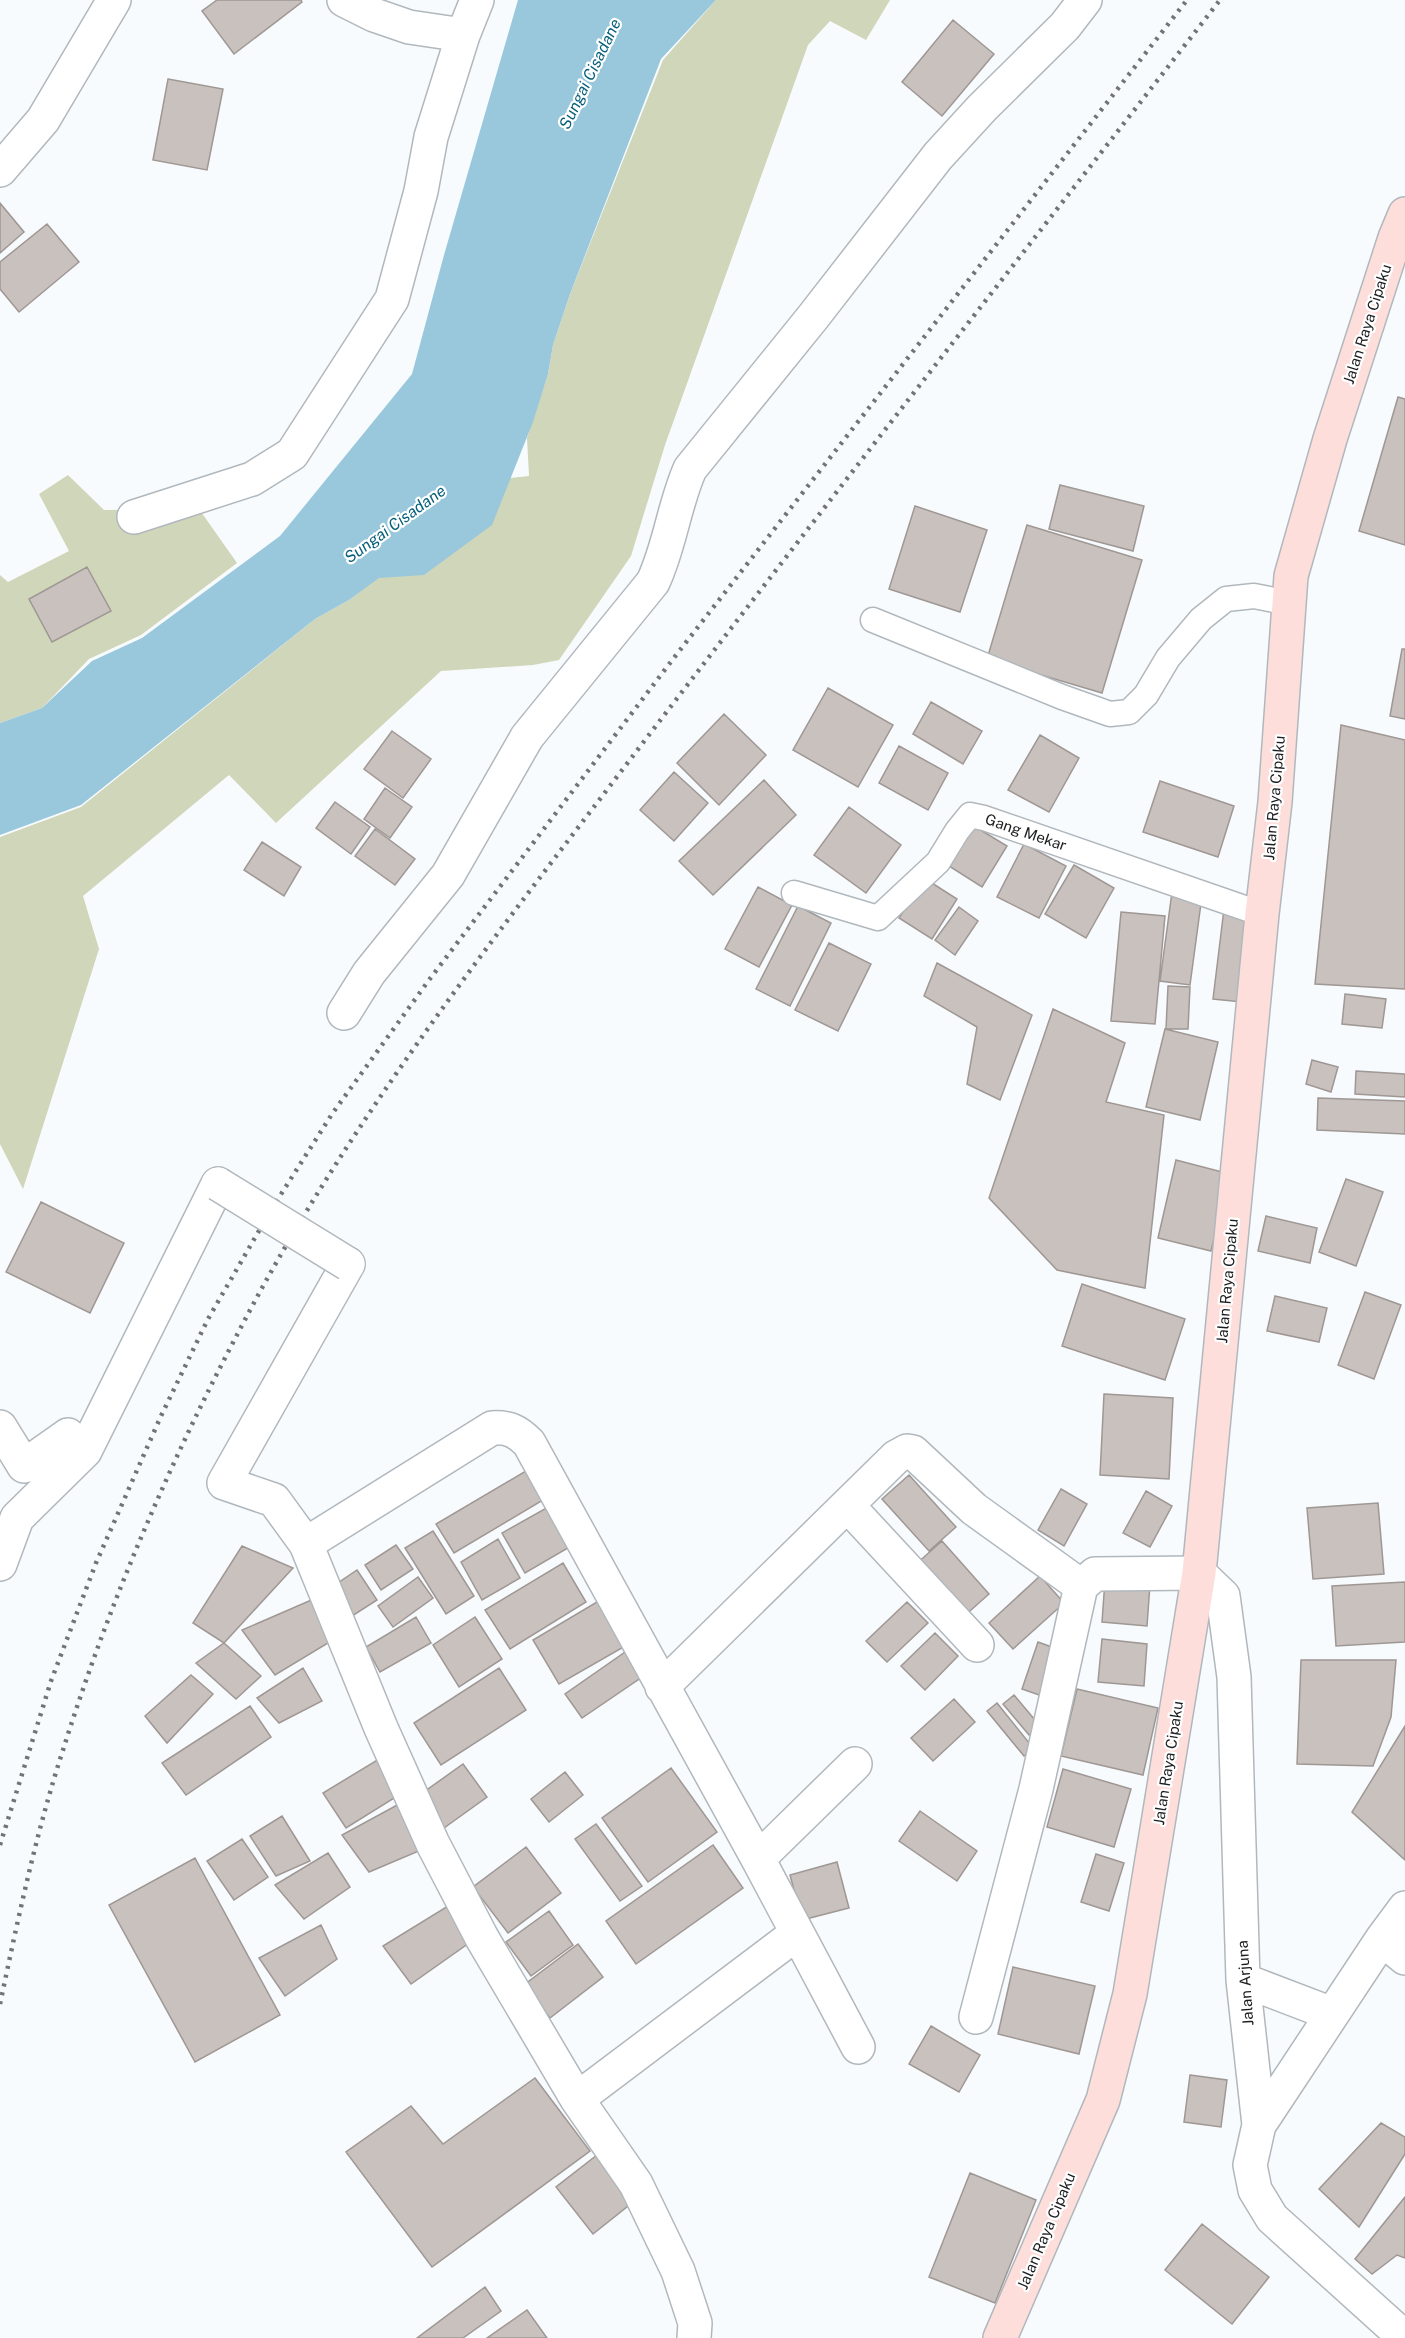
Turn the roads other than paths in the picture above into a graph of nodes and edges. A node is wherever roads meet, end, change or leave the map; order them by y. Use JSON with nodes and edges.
{"nodes":[{"id":1,"x":114,"y":0,"type":"edge"},
{"id":2,"x":344,"y":0,"type":"edge"},
{"id":3,"x":477,"y":0,"type":"edge"},
{"id":4,"x":1085,"y":0,"type":"edge"},
{"id":5,"x":463,"y":34,"type":"junction"},
{"id":6,"x":0,"y":170,"type":"edge"},
{"id":7,"x":1405,"y":214,"type":"edge"},
{"id":8,"x":134,"y":517,"type":"dead end"},
{"id":9,"x":1288,"y":603,"type":"junction"},
{"id":10,"x":873,"y":620,"type":"dead end"},
{"id":11,"x":794,"y":893,"type":"dead end"},
{"id":12,"x":1262,"y":914,"type":"junction"},
{"id":13,"x":344,"y":1013,"type":"dead end"},
{"id":14,"x":0,"y":1427,"type":"edge"},
{"id":15,"x":85,"y":1451,"type":"junction"},
{"id":16,"x":848,"y":1506,"type":"junction"},
{"id":17,"x":306,"y":1544,"type":"junction"},
{"id":18,"x":0,"y":1564,"type":"edge"},
{"id":19,"x":1199,"y":1573,"type":"junction"},
{"id":20,"x":1081,"y":1586,"type":"junction"},
{"id":21,"x":977,"y":1645,"type":"dead end"},
{"id":22,"x":662,"y":1687,"type":"junction"},
{"id":23,"x":855,"y":1764,"type":"dead end"},
{"id":24,"x":758,"y":1859,"type":"junction"},
{"id":25,"x":1405,"y":1908,"type":"edge"},
{"id":26,"x":796,"y":1934,"type":"junction"},
{"id":27,"x":1393,"y":1949,"type":"edge"},
{"id":28,"x":1243,"y":1980,"type":"junction"},
{"id":29,"x":1332,"y":2014,"type":"junction"},
{"id":30,"x":976,"y":2018,"type":"dead end"},
{"id":31,"x":858,"y":2047,"type":"dead end"},
{"id":32,"x":577,"y":2099,"type":"junction"},
{"id":33,"x":1258,"y":2125,"type":"junction"},
{"id":34,"x":694,"y":2338,"type":"edge"},
{"id":35,"x":1000,"y":2338,"type":"edge"},
{"id":36,"x":1405,"y":2338,"type":"edge"}],
"edges":[{"from":1,"to":6,"type":"street"},
{"from":2,"to":5,"type":"street"},
{"from":3,"to":5,"type":"street"},
{"from":4,"to":13,"type":"street"},
{"from":5,"to":8,"type":"street"},
{"from":7,"to":9,"type":"street","name":"Jalan Raya Cipaku"},
{"from":9,"to":10,"type":"lane"},
{"from":9,"to":12,"type":"street","name":"Jalan Raya Cipaku"},
{"from":11,"to":12,"type":"lane","name":"Gang Mekar"},
{"from":12,"to":19,"type":"street","name":"Jalan Raya Cipaku"},
{"from":14,"to":15,"type":"street"},
{"from":15,"to":17,"type":"street","bridge":true},
{"from":15,"to":18,"type":"street"},
{"from":16,"to":20,"type":"street"},
{"from":16,"to":21,"type":"street"},
{"from":16,"to":22,"type":"street"},
{"from":17,"to":22,"type":"street"},
{"from":17,"to":32,"type":"street"},
{"from":19,"to":20,"type":"street"},
{"from":19,"to":28,"type":"street","name":"Jalan Arjuna"},
{"from":19,"to":35,"type":"street","name":"Jalan Raya Cipaku"},
{"from":20,"to":30,"type":"street"},
{"from":22,"to":24,"type":"street"},
{"from":23,"to":24,"type":"street"},
{"from":24,"to":26,"type":"street"},
{"from":25,"to":27,"type":"street"},
{"from":26,"to":31,"type":"street"},
{"from":26,"to":32,"type":"street"},
{"from":27,"to":29,"type":"street"},
{"from":28,"to":29,"type":"street"},
{"from":28,"to":33,"type":"street","name":"Jalan Arjuna"},
{"from":29,"to":33,"type":"street"},
{"from":32,"to":34,"type":"street"},
{"from":33,"to":36,"type":"street","name":"Jalan Arjuna"}]}
